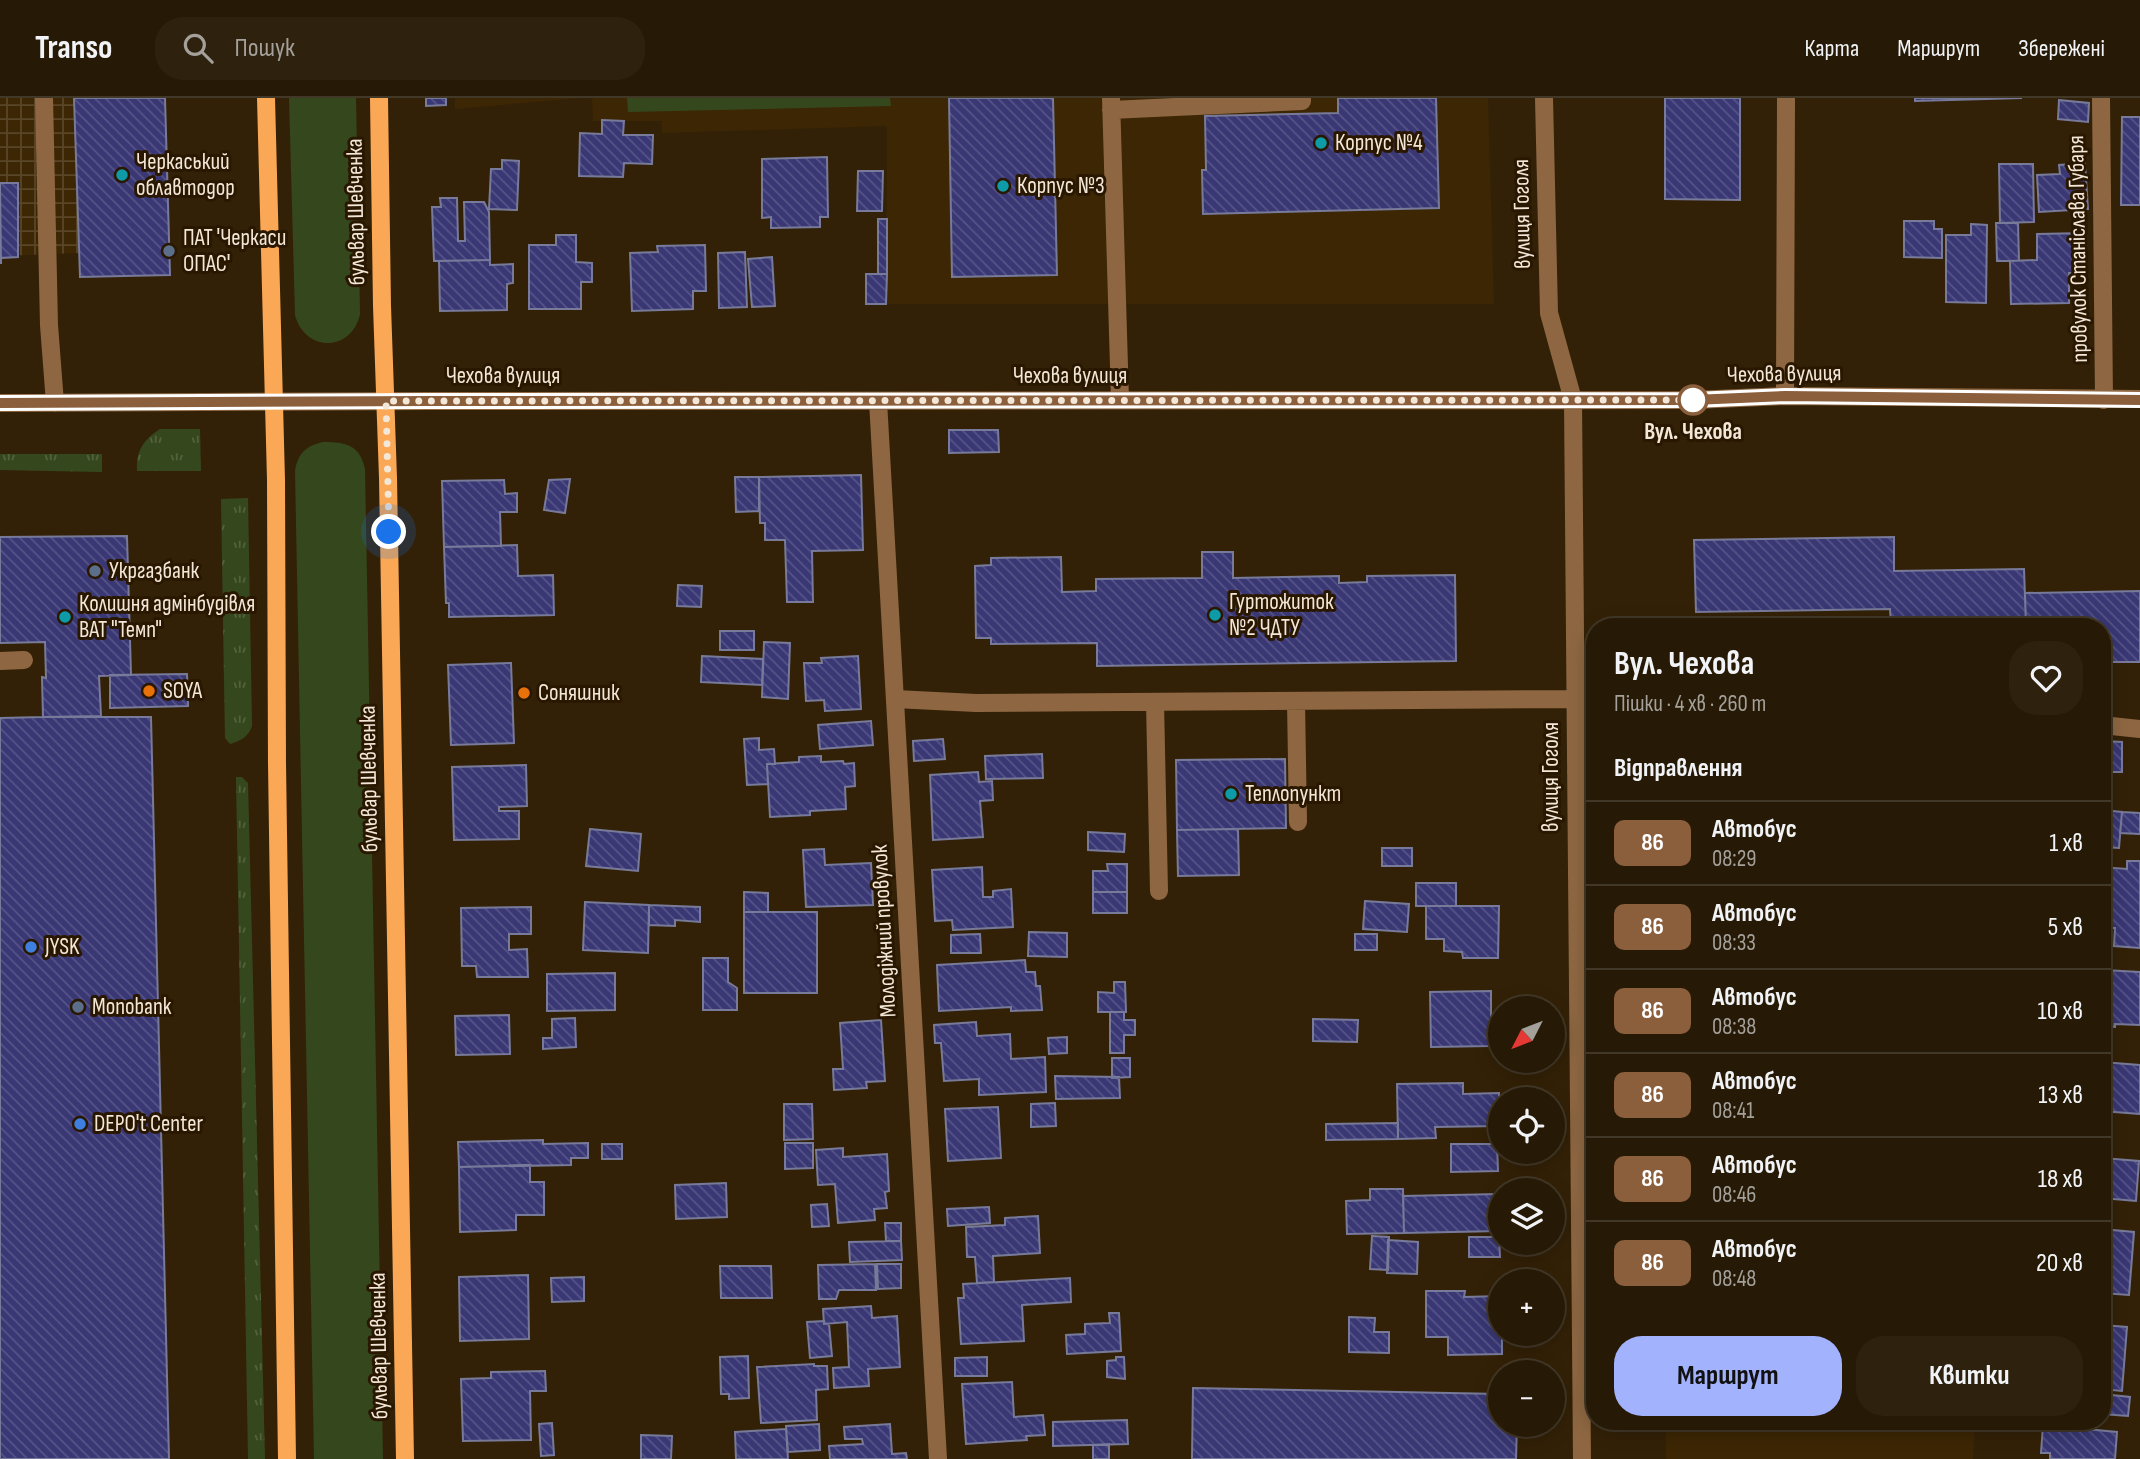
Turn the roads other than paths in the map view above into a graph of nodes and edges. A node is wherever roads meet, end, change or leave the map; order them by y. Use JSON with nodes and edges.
{"nodes":[{"id":1,"x":44,"y":98,"type":"edge"},
{"id":2,"x":266,"y":98,"type":"edge"},
{"id":3,"x":379,"y":98,"type":"edge"},
{"id":4,"x":1301,"y":98,"type":"edge"},
{"id":5,"x":1544,"y":98,"type":"edge"},
{"id":6,"x":1786,"y":98,"type":"edge"},
{"id":7,"x":2101,"y":98,"type":"edge"},
{"id":8,"x":1111,"y":104,"type":"edge"},
{"id":9,"x":1785,"y":396,"type":"junction"},
{"id":10,"x":1119,"y":400,"type":"junction"},
{"id":11,"x":1573,"y":400,"type":"junction"},
{"id":12,"x":2104,"y":400,"type":"junction"},
{"id":13,"x":2140,"y":400,"type":"edge"},
{"id":14,"x":274,"y":401,"type":"junction"},
{"id":15,"x":386,"y":401,"type":"junction"},
{"id":16,"x":878,"y":401,"type":"junction"},
{"id":17,"x":55,"y":402,"type":"junction"},
{"id":18,"x":0,"y":403,"type":"edge"},
{"id":19,"x":24,"y":660,"type":"dead end"},
{"id":20,"x":1576,"y":660,"type":"junction"},
{"id":21,"x":1586,"y":661,"type":"edge"},
{"id":22,"x":0,"y":662,"type":"edge"},
{"id":23,"x":895,"y":699,"type":"junction"},
{"id":24,"x":1575,"y":699,"type":"junction"},
{"id":25,"x":1296,"y":701,"type":"junction"},
{"id":26,"x":1154,"y":702,"type":"junction"},
{"id":27,"x":2111,"y":726,"type":"edge"},
{"id":28,"x":2140,"y":729,"type":"edge"},
{"id":29,"x":1585,"y":772,"type":"edge"},
{"id":30,"x":1298,"y":821,"type":"dead end"},
{"id":31,"x":1159,"y":891,"type":"dead end"},
{"id":32,"x":1586,"y":1029,"type":"edge"},
{"id":33,"x":1586,"y":1321,"type":"edge"},
{"id":34,"x":287,"y":1459,"type":"edge"},
{"id":35,"x":405,"y":1459,"type":"edge"},
{"id":36,"x":938,"y":1459,"type":"edge"},
{"id":37,"x":1582,"y":1459,"type":"edge"}],
"edges":[{"from":1,"to":17,"type":"street"},
{"from":2,"to":14,"type":"main road"},
{"from":3,"to":15,"type":"main road","name":"бульвар Шевченка"},
{"from":4,"to":8,"type":"street"},
{"from":5,"to":11,"type":"street","name":"вулиця Гоголя"},
{"from":6,"to":9,"type":"street"},
{"from":7,"to":12,"type":"street","name":"провулок Станіслава Губаря"},
{"from":8,"to":10,"type":"street"},
{"from":9,"to":11,"type":"street","name":"Чехова вулиця"},
{"from":9,"to":12,"type":"street","name":"Чехова вулиця"},
{"from":10,"to":11,"type":"street","name":"Чехова вулиця"},
{"from":10,"to":16,"type":"street","name":"Чехова вулиця"},
{"from":11,"to":20,"type":"street","name":"вулиця Гоголя"},
{"from":12,"to":13,"type":"street","name":"Чехова вулиця"},
{"from":14,"to":15,"type":"street","name":"Чехова вулиця"},
{"from":14,"to":17,"type":"street","name":"Чехова вулиця"},
{"from":14,"to":34,"type":"main road"},
{"from":15,"to":16,"type":"street","name":"Чехова вулиця"},
{"from":15,"to":35,"type":"main road","name":"бульвар Шевченка"},
{"from":16,"to":23,"type":"street","name":"Молодіжний провулок"},
{"from":17,"to":18,"type":"street","name":"Чехова вулиця"},
{"from":19,"to":22,"type":"street"},
{"from":20,"to":21,"type":"street"},
{"from":20,"to":24,"type":"street","name":"вулиця Гоголя"},
{"from":23,"to":26,"type":"street"},
{"from":23,"to":36,"type":"street","name":"Молодіжний провулок"},
{"from":24,"to":25,"type":"street"},
{"from":24,"to":29,"type":"street","name":"вулиця Гоголя"},
{"from":25,"to":26,"type":"street"},
{"from":25,"to":30,"type":"street"},
{"from":26,"to":31,"type":"street"},
{"from":27,"to":28,"type":"street"},
{"from":29,"to":32,"type":"street","name":"вулиця Гоголя"},
{"from":33,"to":37,"type":"street","name":"вулиця Гоголя"}]}
